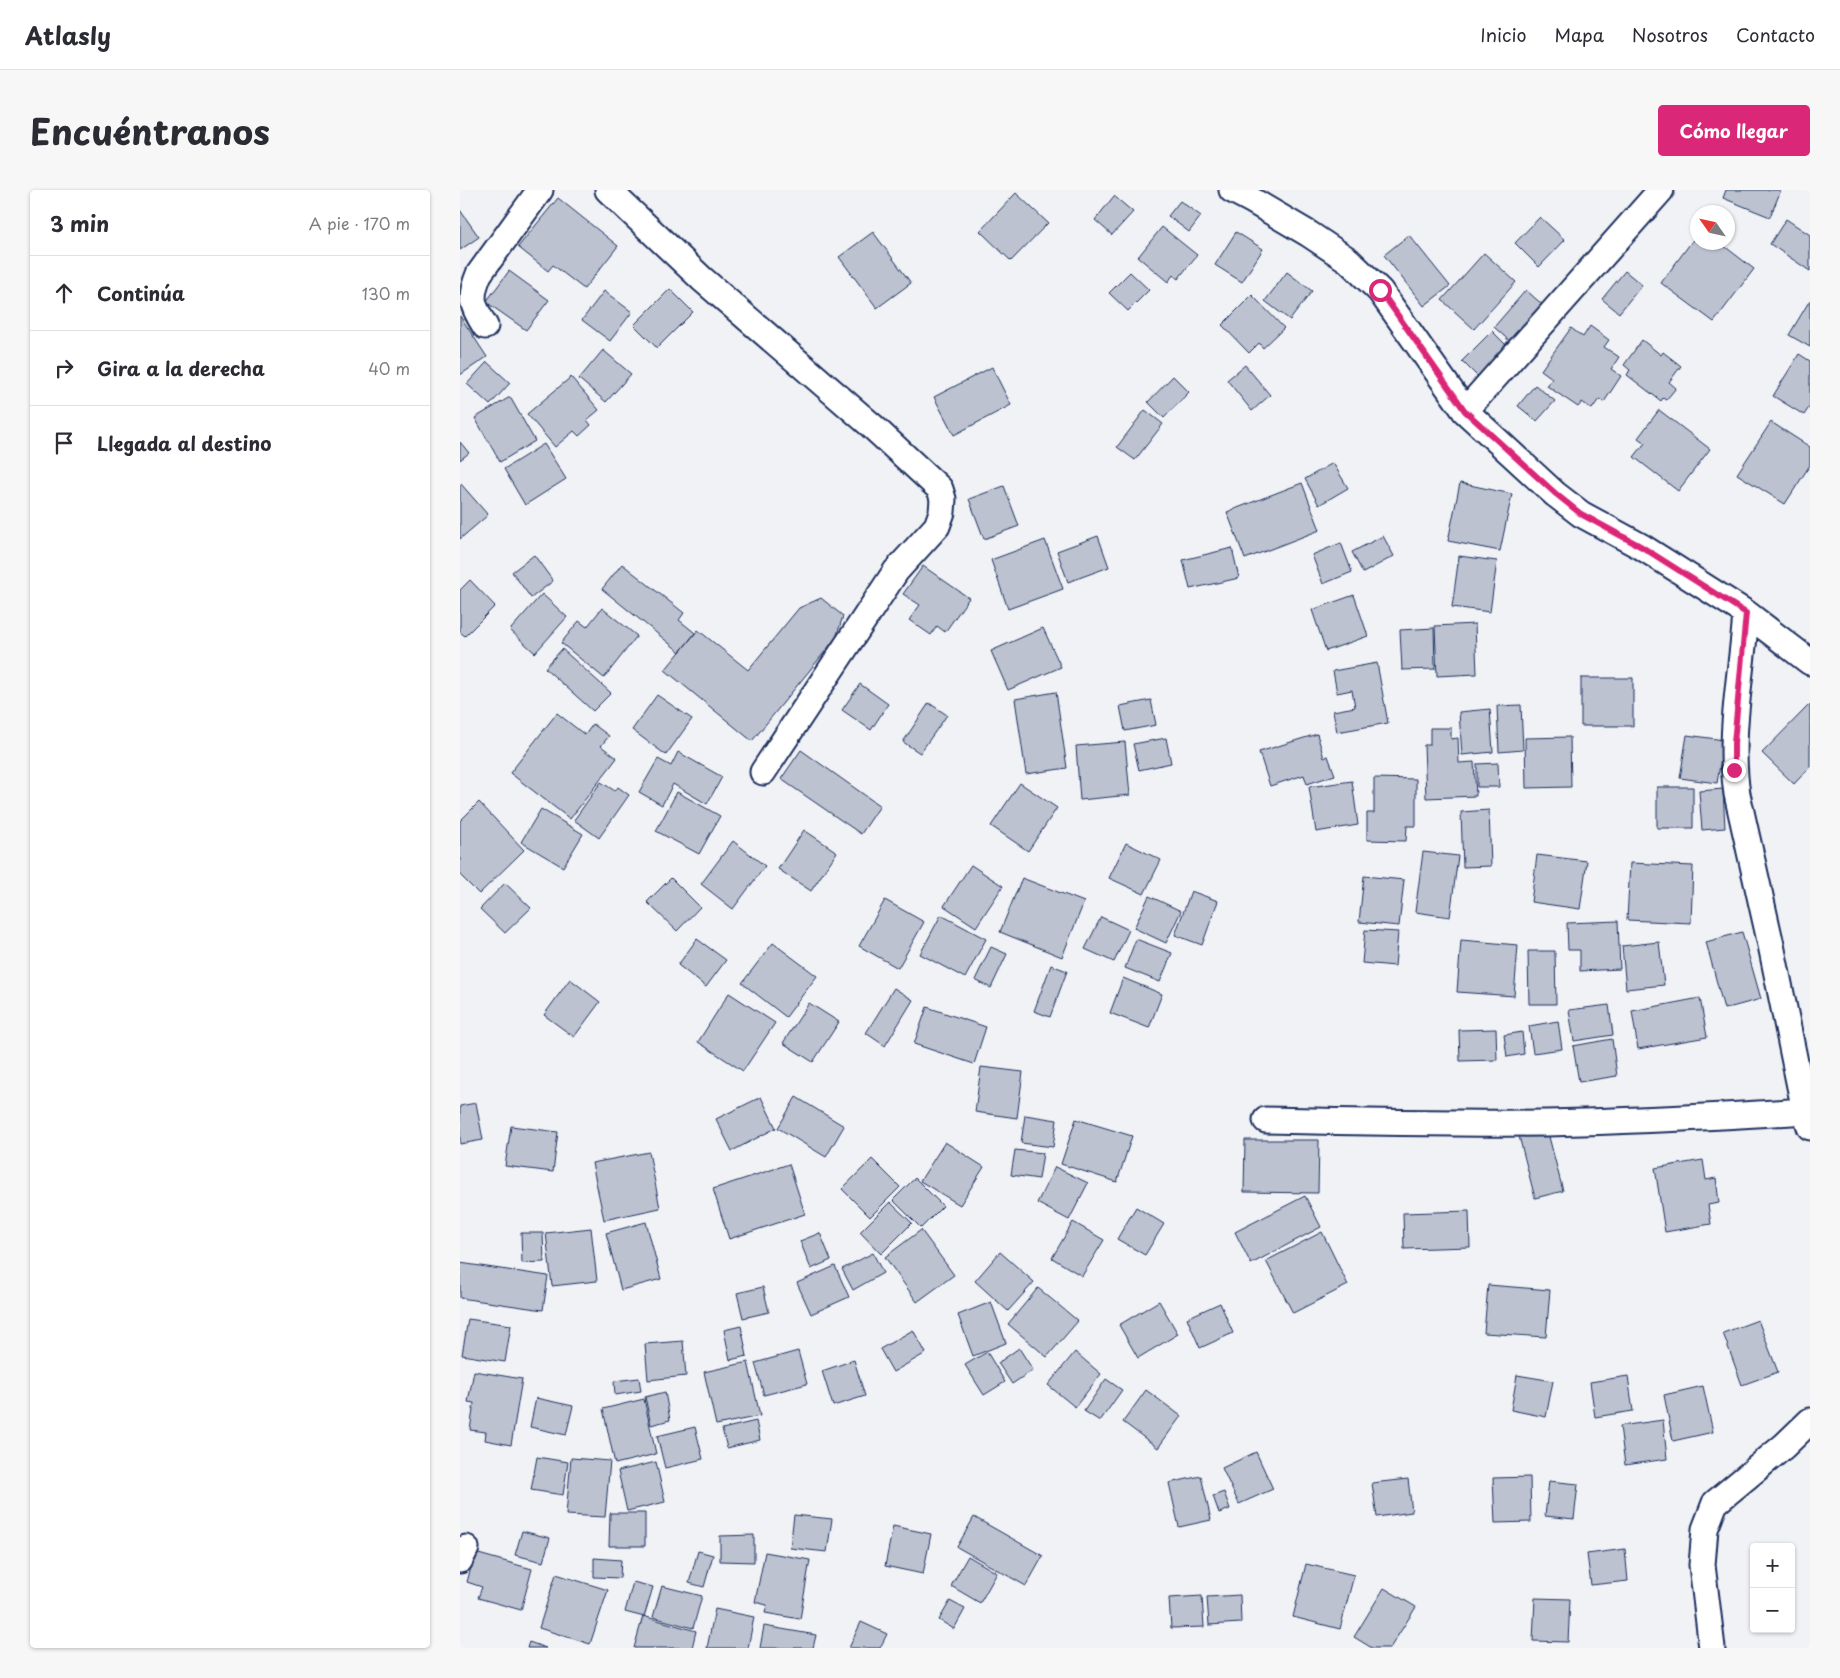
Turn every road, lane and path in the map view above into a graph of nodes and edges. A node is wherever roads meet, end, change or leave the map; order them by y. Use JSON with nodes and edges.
{"nodes":[{"id":1,"x":540,"y":190,"type":"edge"},
{"id":2,"x":608,"y":190,"type":"edge"},
{"id":3,"x":1232,"y":190,"type":"edge"},
{"id":4,"x":1661,"y":190,"type":"edge"},
{"id":5,"x":485,"y":326,"type":"dead end"},
{"id":6,"x":1465,"y":411,"type":"junction"},
{"id":7,"x":1746,"y":613,"type":"junction"},
{"id":8,"x":1810,"y":662,"type":"edge"},
{"id":9,"x":763,"y":772,"type":"dead end"},
{"id":10,"x":1807,"y":1119,"type":"edge"},
{"id":11,"x":1266,"y":1120,"type":"dead end"},
{"id":12,"x":1810,"y":1422,"type":"edge"},
{"id":13,"x":1712,"y":1648,"type":"edge"}],
"edges":[{"from":1,"to":5,"type":"street"},
{"from":2,"to":9,"type":"street"},
{"from":3,"to":6,"type":"street"},
{"from":4,"to":6,"type":"street"},
{"from":6,"to":7,"type":"street"},
{"from":7,"to":8,"type":"street"},
{"from":7,"to":10,"type":"street"},
{"from":10,"to":11,"type":"street"},
{"from":12,"to":13,"type":"street"}]}
